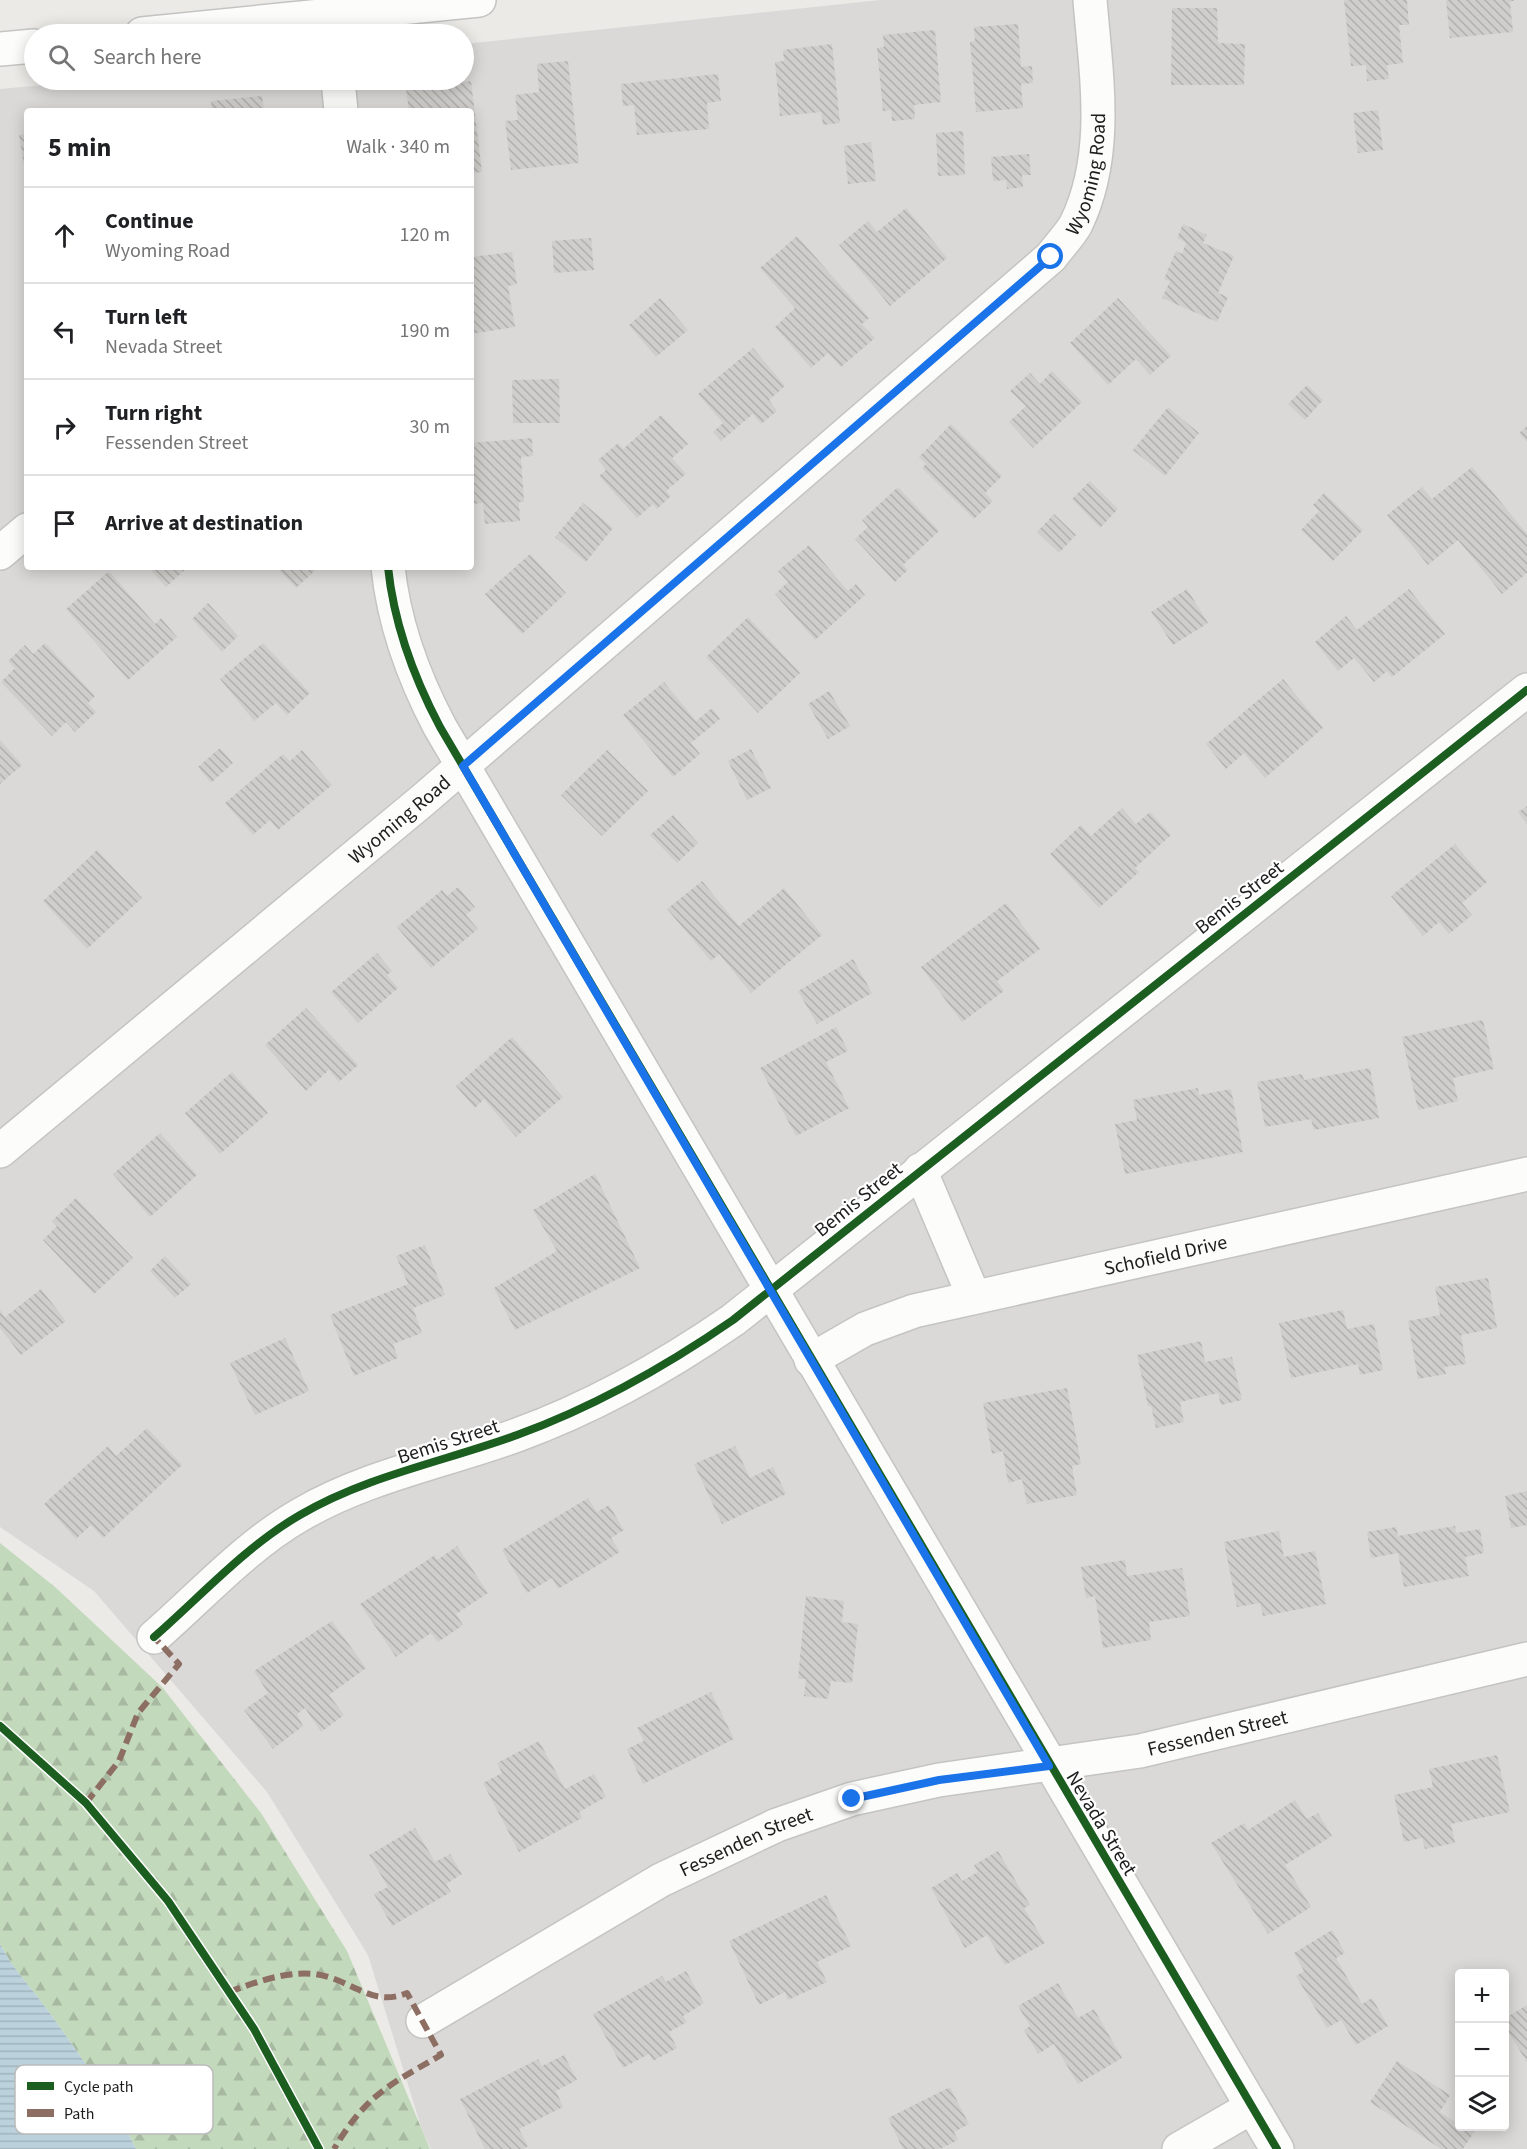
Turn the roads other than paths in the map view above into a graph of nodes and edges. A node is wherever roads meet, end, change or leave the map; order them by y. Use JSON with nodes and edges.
{"nodes":[{"id":1,"x":479,"y":0,"type":"edge"},
{"id":2,"x":1090,"y":0,"type":"edge"},
{"id":3,"x":328,"y":17,"type":"edge"},
{"id":4,"x":251,"y":24,"type":"edge"},
{"id":5,"x":24,"y":47,"type":"edge"},
{"id":6,"x":0,"y":49,"type":"edge"},
{"id":7,"x":339,"y":90,"type":"edge"},
{"id":8,"x":341,"y":108,"type":"edge"},
{"id":9,"x":24,"y":533,"type":"edge"},
{"id":10,"x":0,"y":553,"type":"edge"},
{"id":11,"x":389,"y":570,"type":"edge"},
{"id":12,"x":1527,"y":690,"type":"edge"},
{"id":13,"x":463,"y":766,"type":"junction"},
{"id":14,"x":0,"y":1151,"type":"edge"},
{"id":15,"x":920,"y":1170,"type":"junction"},
{"id":16,"x":1527,"y":1174,"type":"edge"},
{"id":17,"x":771,"y":1291,"type":"junction"},
{"id":18,"x":974,"y":1297,"type":"junction"},
{"id":19,"x":811,"y":1360,"type":"junction"},
{"id":20,"x":154,"y":1637,"type":"dead end"},
{"id":21,"x":1527,"y":1659,"type":"edge"},
{"id":22,"x":1049,"y":1766,"type":"junction"},
{"id":23,"x":423,"y":2021,"type":"dead end"},
{"id":24,"x":1251,"y":2107,"type":"junction"},
{"id":25,"x":1179,"y":2149,"type":"edge"},
{"id":26,"x":1277,"y":2149,"type":"edge"}],
"edges":[{"from":1,"to":3,"type":"street"},
{"from":2,"to":13,"type":"street","name":"Wyoming Road"},
{"from":3,"to":4,"type":"street"},
{"from":5,"to":6,"type":"street"},
{"from":7,"to":8,"type":"street"},
{"from":9,"to":10,"type":"street"},
{"from":11,"to":13,"type":"street","name":"Nevada Street"},
{"from":12,"to":15,"type":"street","name":"Bemis Street"},
{"from":13,"to":14,"type":"street","name":"Wyoming Road"},
{"from":13,"to":17,"type":"street","name":"Nevada Street"},
{"from":15,"to":17,"type":"street","name":"Bemis Street"},
{"from":15,"to":18,"type":"street"},
{"from":16,"to":18,"type":"street","name":"Schofield Drive"},
{"from":17,"to":19,"type":"street","name":"Nevada Street"},
{"from":17,"to":20,"type":"street","name":"Bemis Street"},
{"from":18,"to":19,"type":"street","name":"Schofield Drive"},
{"from":19,"to":22,"type":"street","name":"Nevada Street"},
{"from":21,"to":22,"type":"street","name":"Fessenden Street"},
{"from":22,"to":23,"type":"street","name":"Fessenden Street"},
{"from":22,"to":24,"type":"street","name":"Nevada Street"},
{"from":24,"to":25,"type":"street"},
{"from":24,"to":26,"type":"street","name":"Nevada Street"}]}
